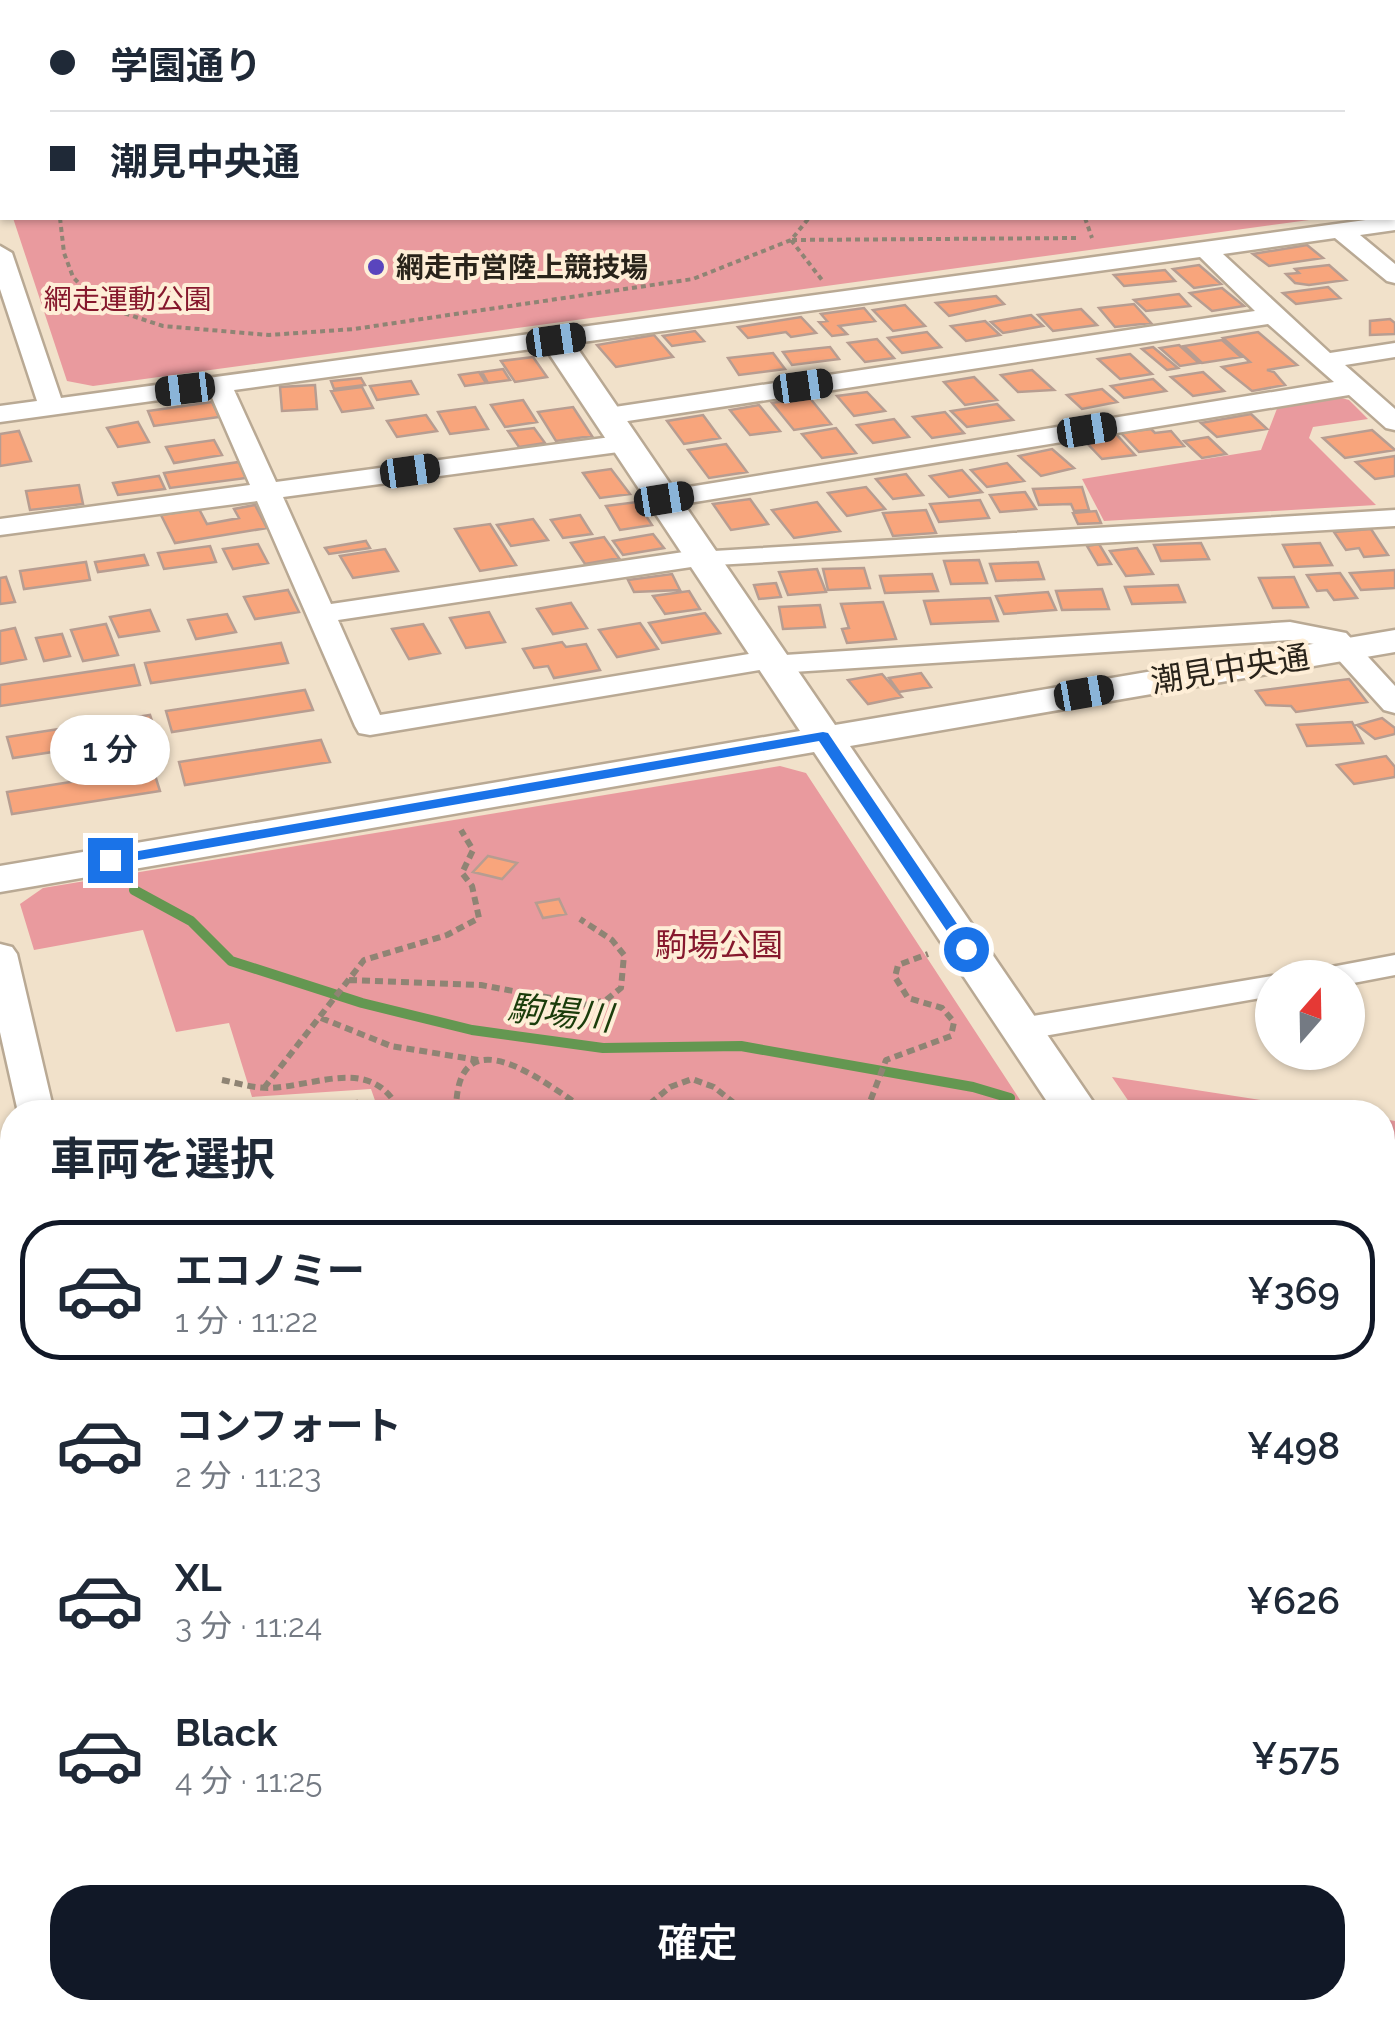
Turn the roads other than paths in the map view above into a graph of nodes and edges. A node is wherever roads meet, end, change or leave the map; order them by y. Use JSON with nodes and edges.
{"nodes":[{"id":1,"x":1395,"y":223,"type":"edge"},
{"id":2,"x":1340,"y":231,"type":"junction"},
{"id":3,"x":1205,"y":250,"type":"junction"},
{"id":4,"x":1,"y":257,"type":"edge"},
{"id":5,"x":1395,"y":276,"type":"edge"},
{"id":6,"x":1273,"y":316,"type":"junction"},
{"id":7,"x":556,"y":340,"type":"junction"},
{"id":8,"x":1395,"y":350,"type":"edge"},
{"id":9,"x":1326,"y":361,"type":"junction"},
{"id":10,"x":219,"y":384,"type":"junction"},
{"id":11,"x":1356,"y":386,"type":"junction"},
{"id":12,"x":51,"y":406,"type":"junction"},
{"id":13,"x":0,"y":414,"type":"edge"},
{"id":14,"x":1395,"y":422,"type":"edge"},
{"id":15,"x":617,"y":429,"type":"junction"},
{"id":16,"x":267,"y":490,"type":"junction"},
{"id":17,"x":664,"y":499,"type":"junction"},
{"id":18,"x":1395,"y":518,"type":"edge"},
{"id":19,"x":0,"y":528,"type":"edge"},
{"id":20,"x":704,"y":559,"type":"junction"},
{"id":21,"x":323,"y":614,"type":"junction"},
{"id":22,"x":1395,"y":642,"type":"edge"},
{"id":23,"x":1346,"y":650,"type":"junction"},
{"id":24,"x":775,"y":662,"type":"junction"},
{"id":25,"x":1395,"y":704,"type":"edge"},
{"id":26,"x":823,"y":736,"type":"junction"},
{"id":27,"x":0,"y":878,"type":"edge"},
{"id":28,"x":0,"y":954,"type":"edge"},
{"id":29,"x":1395,"y":965,"type":"edge"},
{"id":30,"x":1365,"y":970,"type":"edge"},
{"id":31,"x":1255,"y":989,"type":"edge"},
{"id":32,"x":1021,"y":1030,"type":"junction"},
{"id":33,"x":33,"y":1100,"type":"edge"},
{"id":34,"x":1068,"y":1100,"type":"edge"}],
"edges":[{"from":1,"to":2,"type":"street"},
{"from":2,"to":3,"type":"street"},
{"from":2,"to":5,"type":"street"},
{"from":3,"to":6,"type":"street"},
{"from":3,"to":7,"type":"street"},
{"from":4,"to":12,"type":"street"},
{"from":6,"to":9,"type":"street"},
{"from":6,"to":15,"type":"street"},
{"from":7,"to":10,"type":"street"},
{"from":7,"to":15,"type":"street"},
{"from":8,"to":9,"type":"street"},
{"from":9,"to":11,"type":"street"},
{"from":10,"to":12,"type":"street"},
{"from":10,"to":16,"type":"street"},
{"from":11,"to":14,"type":"street"},
{"from":11,"to":17,"type":"street"},
{"from":12,"to":13,"type":"street"},
{"from":15,"to":16,"type":"street"},
{"from":15,"to":17,"type":"street"},
{"from":16,"to":19,"type":"street"},
{"from":16,"to":21,"type":"street"},
{"from":17,"to":20,"type":"street"},
{"from":18,"to":20,"type":"street"},
{"from":20,"to":21,"type":"street"},
{"from":20,"to":24,"type":"street"},
{"from":21,"to":24,"type":"street"},
{"from":22,"to":23,"type":"street","name":"潮見中央通"},
{"from":23,"to":24,"type":"street"},
{"from":23,"to":25,"type":"street"},
{"from":23,"to":26,"type":"street","name":"潮見中央通"},
{"from":24,"to":26,"type":"street"},
{"from":26,"to":27,"type":"street","name":"潮見中央通"},
{"from":26,"to":32,"type":"street"},
{"from":28,"to":33,"type":"street"},
{"from":29,"to":30,"type":"street"},
{"from":31,"to":32,"type":"street"},
{"from":32,"to":34,"type":"street"}]}
